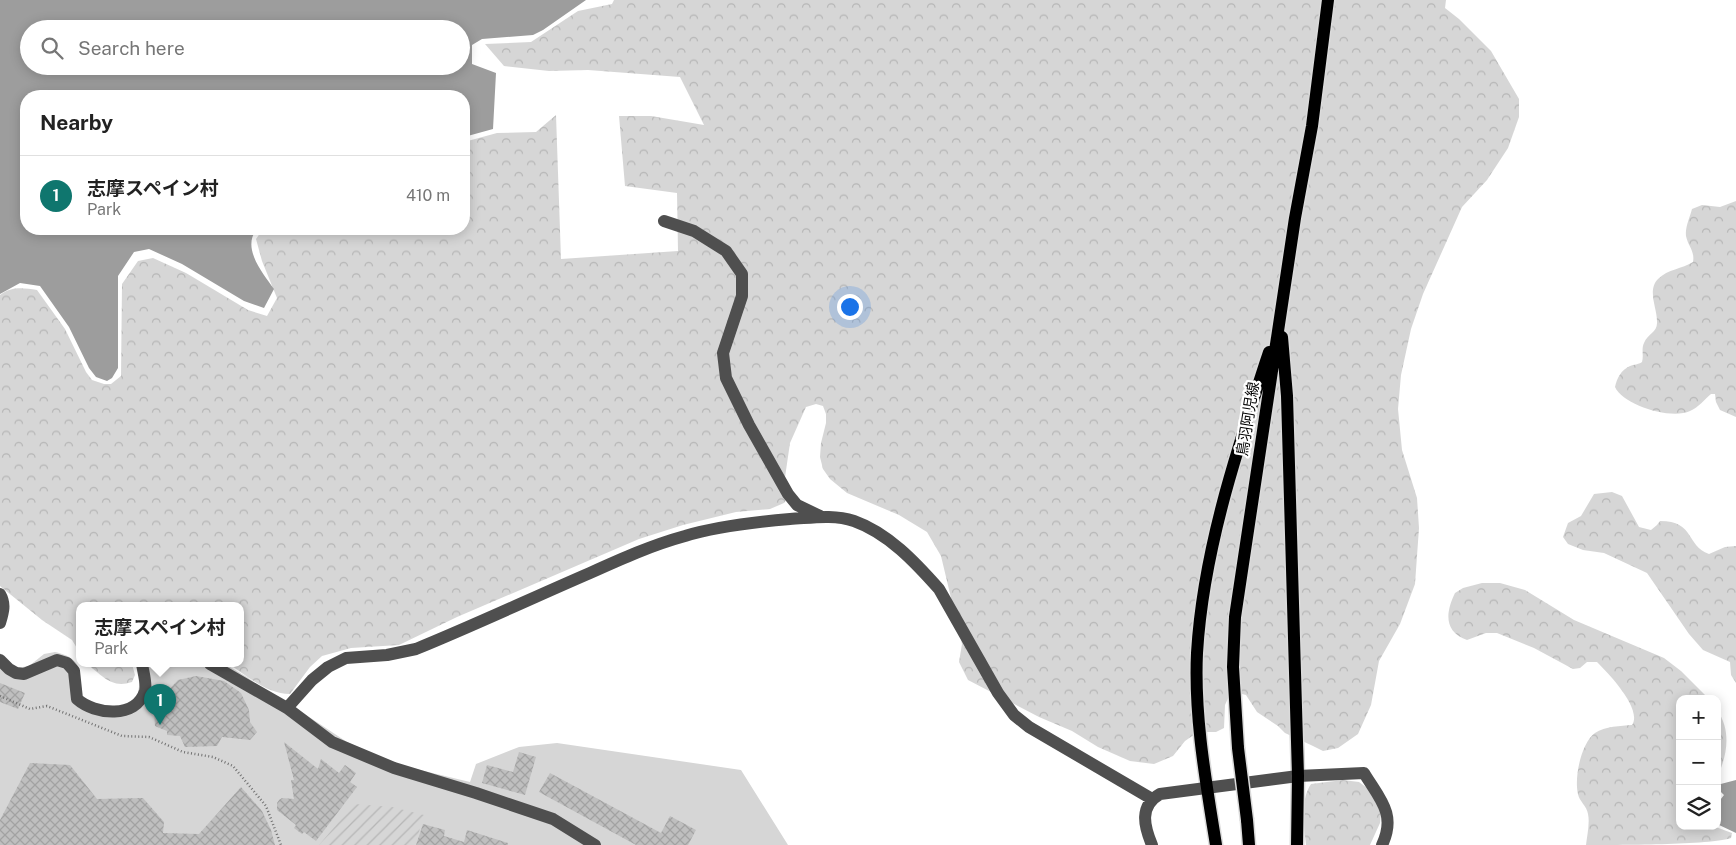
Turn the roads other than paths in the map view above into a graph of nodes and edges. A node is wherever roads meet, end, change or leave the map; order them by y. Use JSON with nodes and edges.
{"nodes":[{"id":1,"x":1328,"y":0,"type":"edge"},
{"id":2,"x":664,"y":221,"type":"dead end"},
{"id":3,"x":1281,"y":314,"type":"junction"},
{"id":4,"x":822,"y":517,"type":"junction"},
{"id":5,"x":0,"y":594,"type":"edge"},
{"id":6,"x":0,"y":623,"type":"edge"},
{"id":7,"x":0,"y":660,"type":"edge"},
{"id":8,"x":142,"y":667,"type":"edge"},
{"id":9,"x":215,"y":667,"type":"edge"},
{"id":10,"x":286,"y":708,"type":"junction"},
{"id":11,"x":1298,"y":776,"type":"junction"},
{"id":12,"x":1207,"y":787,"type":"junction"},
{"id":13,"x":1152,"y":799,"type":"junction"},
{"id":14,"x":595,"y":845,"type":"edge"},
{"id":15,"x":1152,"y":845,"type":"edge"},
{"id":16,"x":1216,"y":845,"type":"edge"},
{"id":17,"x":1249,"y":845,"type":"edge"},
{"id":18,"x":1297,"y":845,"type":"edge"},
{"id":19,"x":1382,"y":845,"type":"edge"}],
"edges":[{"from":1,"to":3,"type":"main road","name":"鳥羽阿児線"},
{"from":2,"to":4,"type":"street"},
{"from":3,"to":11,"type":"main road"},
{"from":3,"to":12,"type":"main road"},
{"from":3,"to":17,"type":"main road","name":"鳥羽阿児線","bridge":true},
{"from":4,"to":10,"type":"street"},
{"from":4,"to":13,"type":"street"},
{"from":5,"to":6,"type":"street"},
{"from":7,"to":8,"type":"street"},
{"from":9,"to":10,"type":"street"},
{"from":10,"to":14,"type":"street"},
{"from":11,"to":12,"type":"street"},
{"from":11,"to":18,"type":"main road"},
{"from":11,"to":19,"type":"street"},
{"from":12,"to":13,"type":"street"},
{"from":12,"to":16,"type":"main road"},
{"from":13,"to":15,"type":"street"}]}
